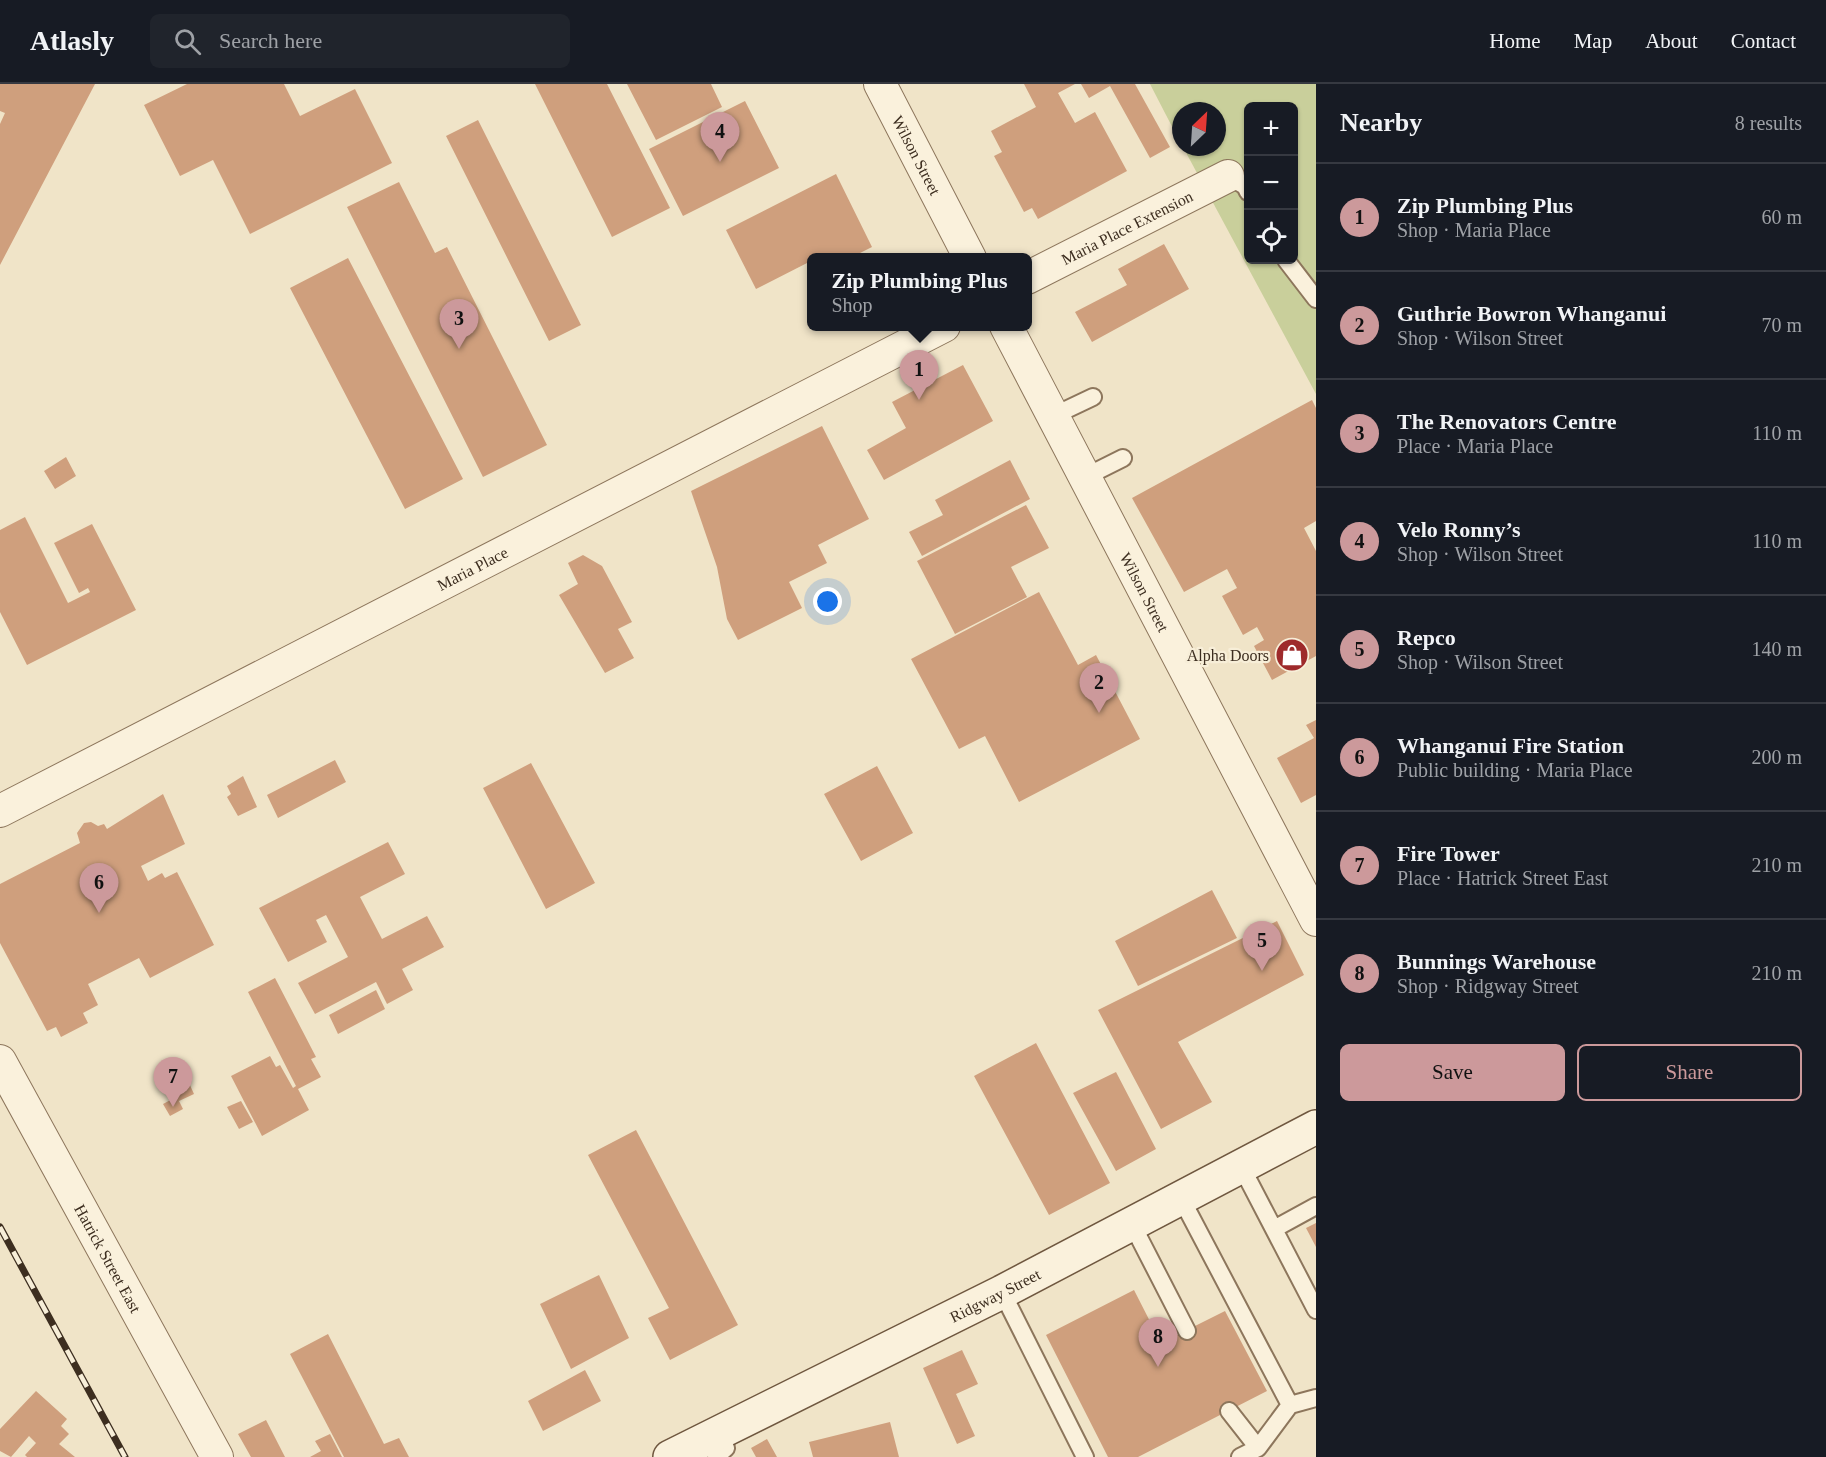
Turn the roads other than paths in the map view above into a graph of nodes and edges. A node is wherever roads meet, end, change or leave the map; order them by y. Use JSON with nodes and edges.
{"nodes":[{"id":1,"x":880,"y":84,"type":"edge"},
{"id":2,"x":1238,"y":184,"type":"edge"},
{"id":3,"x":967,"y":253,"type":"edge"},
{"id":4,"x":1289,"y":264,"type":"edge"},
{"id":5,"x":1032,"y":276,"type":"edge"},
{"id":6,"x":1316,"y":299,"type":"edge"},
{"id":7,"x":936,"y":331,"type":"edge"},
{"id":8,"x":1008,"y":331,"type":"edge"},
{"id":9,"x":1093,"y":398,"type":"dead end"},
{"id":10,"x":1053,"y":416,"type":"junction"},
{"id":11,"x":1122,"y":458,"type":"dead end"},
{"id":12,"x":1085,"y":477,"type":"junction"},
{"id":13,"x":0,"y":811,"type":"edge"},
{"id":14,"x":1316,"y":920,"type":"edge"},
{"id":15,"x":0,"y":1061,"type":"edge"},
{"id":16,"x":1316,"y":1127,"type":"edge"},
{"id":17,"x":1241,"y":1166,"type":"junction"},
{"id":18,"x":1181,"y":1198,"type":"junction"},
{"id":19,"x":1316,"y":1206,"type":"edge"},
{"id":20,"x":1132,"y":1224,"type":"junction"},
{"id":21,"x":1274,"y":1229,"type":"junction"},
{"id":22,"x":1002,"y":1292,"type":"junction"},
{"id":23,"x":1316,"y":1310,"type":"edge"},
{"id":24,"x":1187,"y":1331,"type":"dead end"},
{"id":25,"x":1316,"y":1398,"type":"edge"},
{"id":26,"x":1290,"y":1405,"type":"junction"},
{"id":27,"x":1229,"y":1411,"type":"dead end"},
{"id":28,"x":717,"y":1445,"type":"edge"},
{"id":29,"x":1258,"y":1448,"type":"junction"},
{"id":30,"x":217,"y":1457,"type":"edge"},
{"id":31,"x":670,"y":1457,"type":"edge"},
{"id":32,"x":1085,"y":1457,"type":"edge"},
{"id":33,"x":1239,"y":1457,"type":"edge"}],
"edges":[{"from":1,"to":3,"type":"street","name":"Wilson Street"},
{"from":2,"to":5,"type":"street","name":"Maria Place Extension"},
{"from":4,"to":6,"type":"lane"},
{"from":7,"to":13,"type":"street","name":"Maria Place"},
{"from":8,"to":10,"type":"street","name":"Wilson Street"},
{"from":9,"to":10,"type":"lane"},
{"from":10,"to":12,"type":"street","name":"Wilson Street"},
{"from":11,"to":12,"type":"lane"},
{"from":12,"to":14,"type":"street","name":"Wilson Street"},
{"from":15,"to":30,"type":"street","name":"Hatrick Street East"},
{"from":16,"to":17,"type":"street","name":"Ridgway Street"},
{"from":17,"to":18,"type":"street","name":"Ridgway Street"},
{"from":17,"to":21,"type":"lane"},
{"from":18,"to":20,"type":"street","name":"Ridgway Street"},
{"from":18,"to":26,"type":"lane"},
{"from":19,"to":21,"type":"lane"},
{"from":20,"to":22,"type":"street","name":"Ridgway Street"},
{"from":20,"to":24,"type":"lane"},
{"from":21,"to":23,"type":"lane"},
{"from":22,"to":28,"type":"street","name":"Ridgway Street"},
{"from":22,"to":32,"type":"lane"},
{"from":25,"to":26,"type":"lane"},
{"from":26,"to":29,"type":"lane"},
{"from":27,"to":29,"type":"lane"},
{"from":28,"to":31,"type":"street","name":"Ridgway Street"},
{"from":29,"to":33,"type":"lane"}]}
